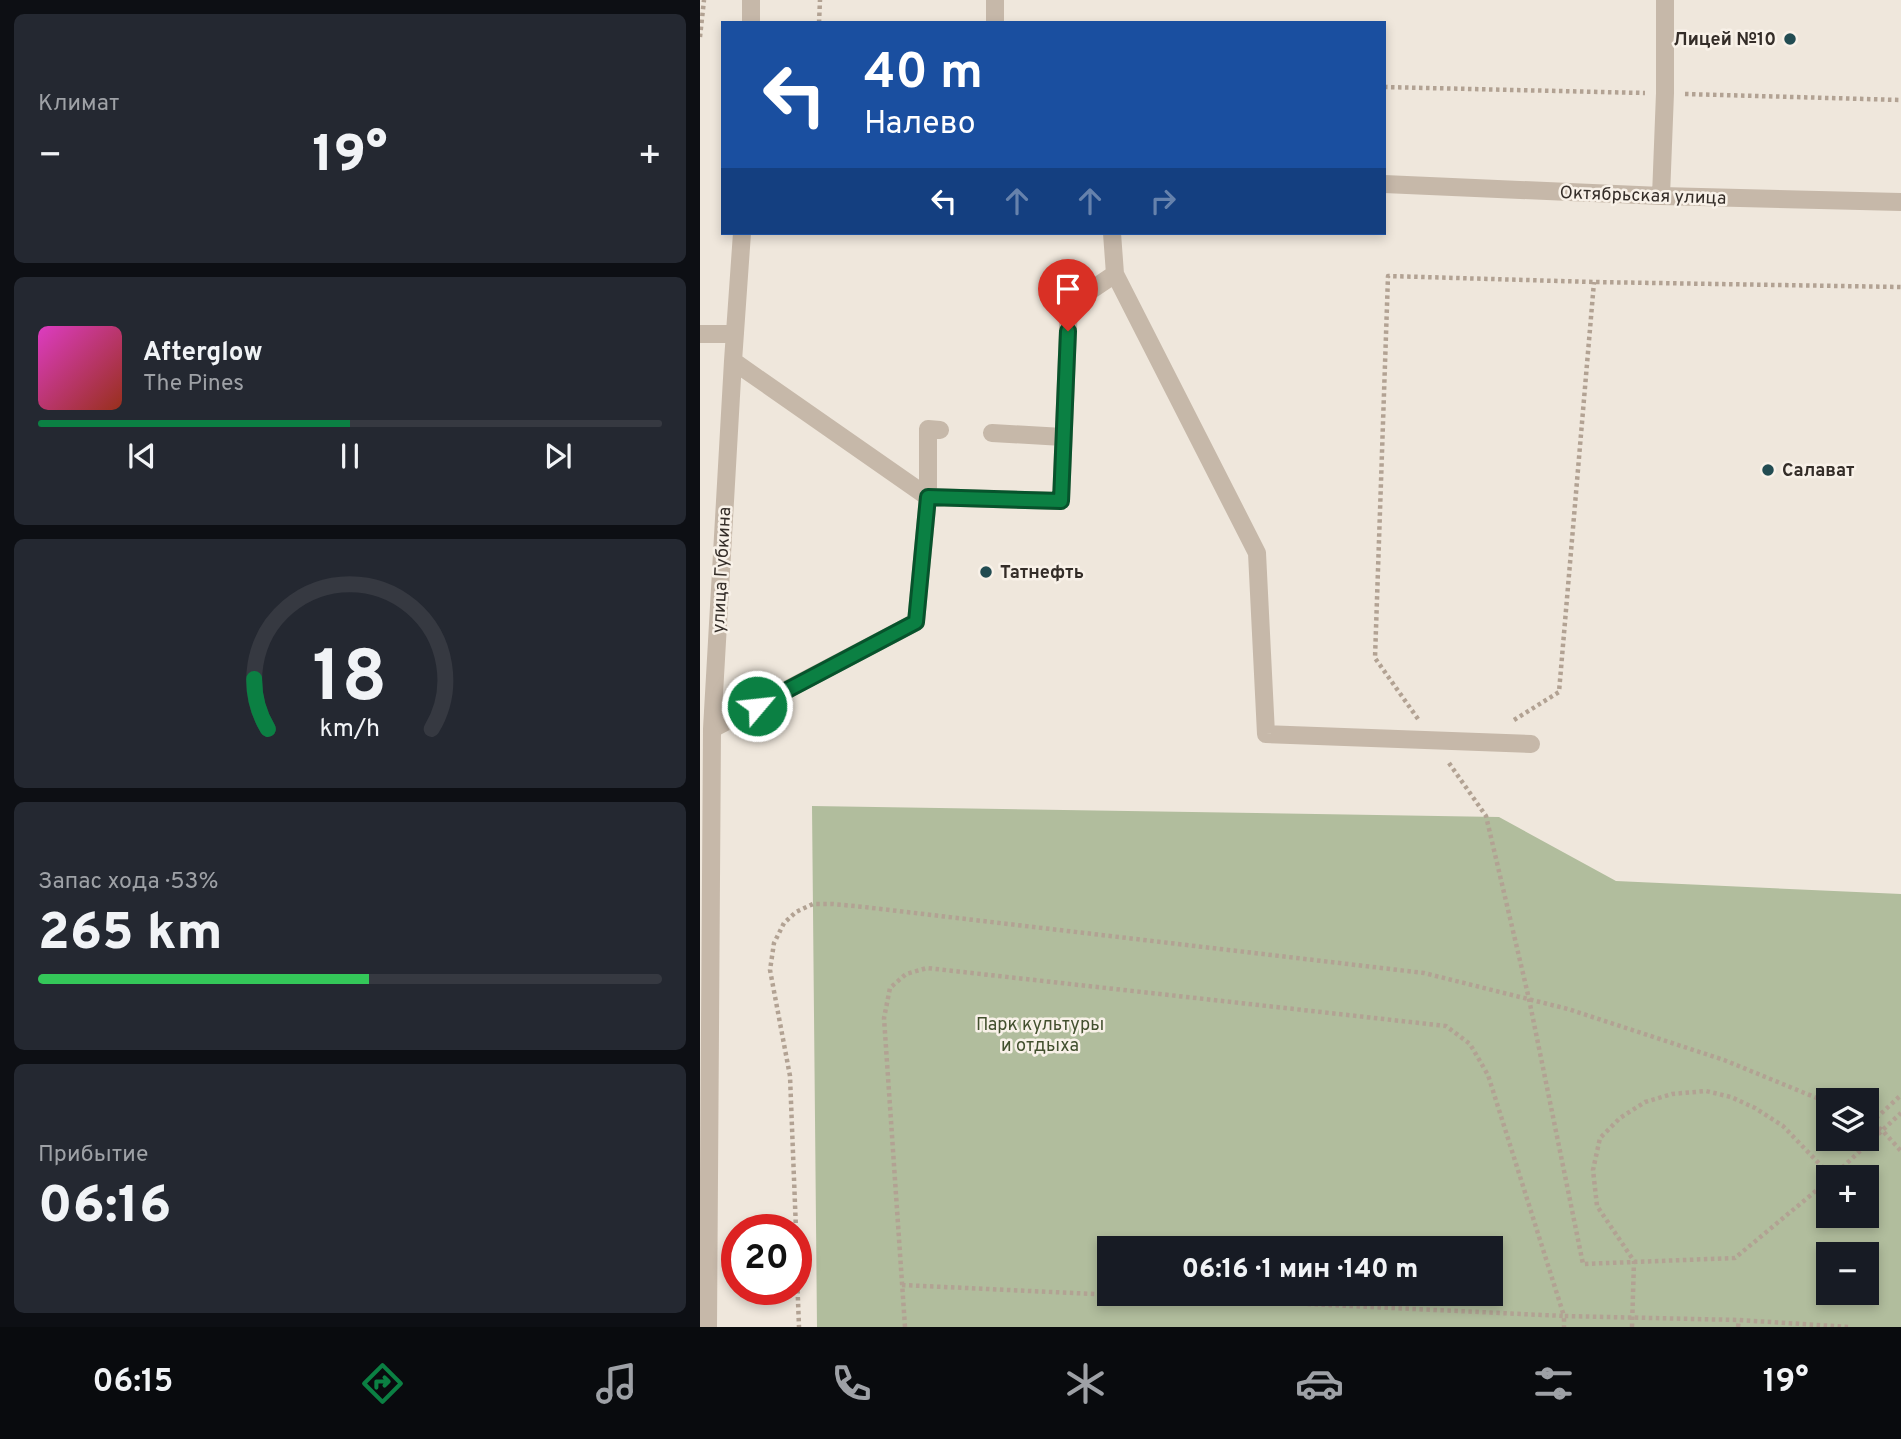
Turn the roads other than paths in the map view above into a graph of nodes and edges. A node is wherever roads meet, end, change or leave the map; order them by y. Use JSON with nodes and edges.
{"nodes":[{"id":1,"x":751,"y":0,"type":"edge"},
{"id":2,"x":995,"y":0,"type":"edge"},
{"id":3,"x":1665,"y":0,"type":"edge"},
{"id":4,"x":751,"y":21,"type":"edge"},
{"id":5,"x":995,"y":21,"type":"edge"},
{"id":6,"x":1386,"y":184,"type":"edge"},
{"id":7,"x":1661,"y":196,"type":"junction"},
{"id":8,"x":1901,"y":202,"type":"edge"},
{"id":9,"x":742,"y":235,"type":"edge"},
{"id":10,"x":1112,"y":235,"type":"edge"},
{"id":11,"x":1115,"y":274,"type":"junction"},
{"id":12,"x":700,"y":334,"type":"edge"},
{"id":13,"x":735,"y":334,"type":"junction"},
{"id":14,"x":733,"y":360,"type":"junction"},
{"id":15,"x":940,"y":430,"type":"dead end"},
{"id":16,"x":992,"y":433,"type":"dead end"},
{"id":17,"x":1063,"y":437,"type":"junction"},
{"id":18,"x":928,"y":497,"type":"junction"},
{"id":19,"x":712,"y":729,"type":"junction"},
{"id":20,"x":1531,"y":744,"type":"dead end"},
{"id":21,"x":708,"y":1327,"type":"edge"}],
"edges":[{"from":1,"to":4,"type":"street"},
{"from":2,"to":5,"type":"street"},
{"from":3,"to":7,"type":"street"},
{"from":6,"to":7,"type":"street","name":"Октябрьская улица"},
{"from":7,"to":8,"type":"street","name":"Октябрьская улица"},
{"from":9,"to":13,"type":"street","name":"улица Губкина"},
{"from":10,"to":11,"type":"street"},
{"from":11,"to":17,"type":"street"},
{"from":11,"to":20,"type":"street"},
{"from":12,"to":13,"type":"street"},
{"from":13,"to":14,"type":"street","name":"улица Губкина"},
{"from":14,"to":18,"type":"street"},
{"from":14,"to":19,"type":"street","name":"улица Губкина"},
{"from":15,"to":18,"type":"street"},
{"from":16,"to":17,"type":"street"},
{"from":17,"to":18,"type":"street"},
{"from":18,"to":19,"type":"street"},
{"from":19,"to":21,"type":"street","name":"улица Губкина"}]}
